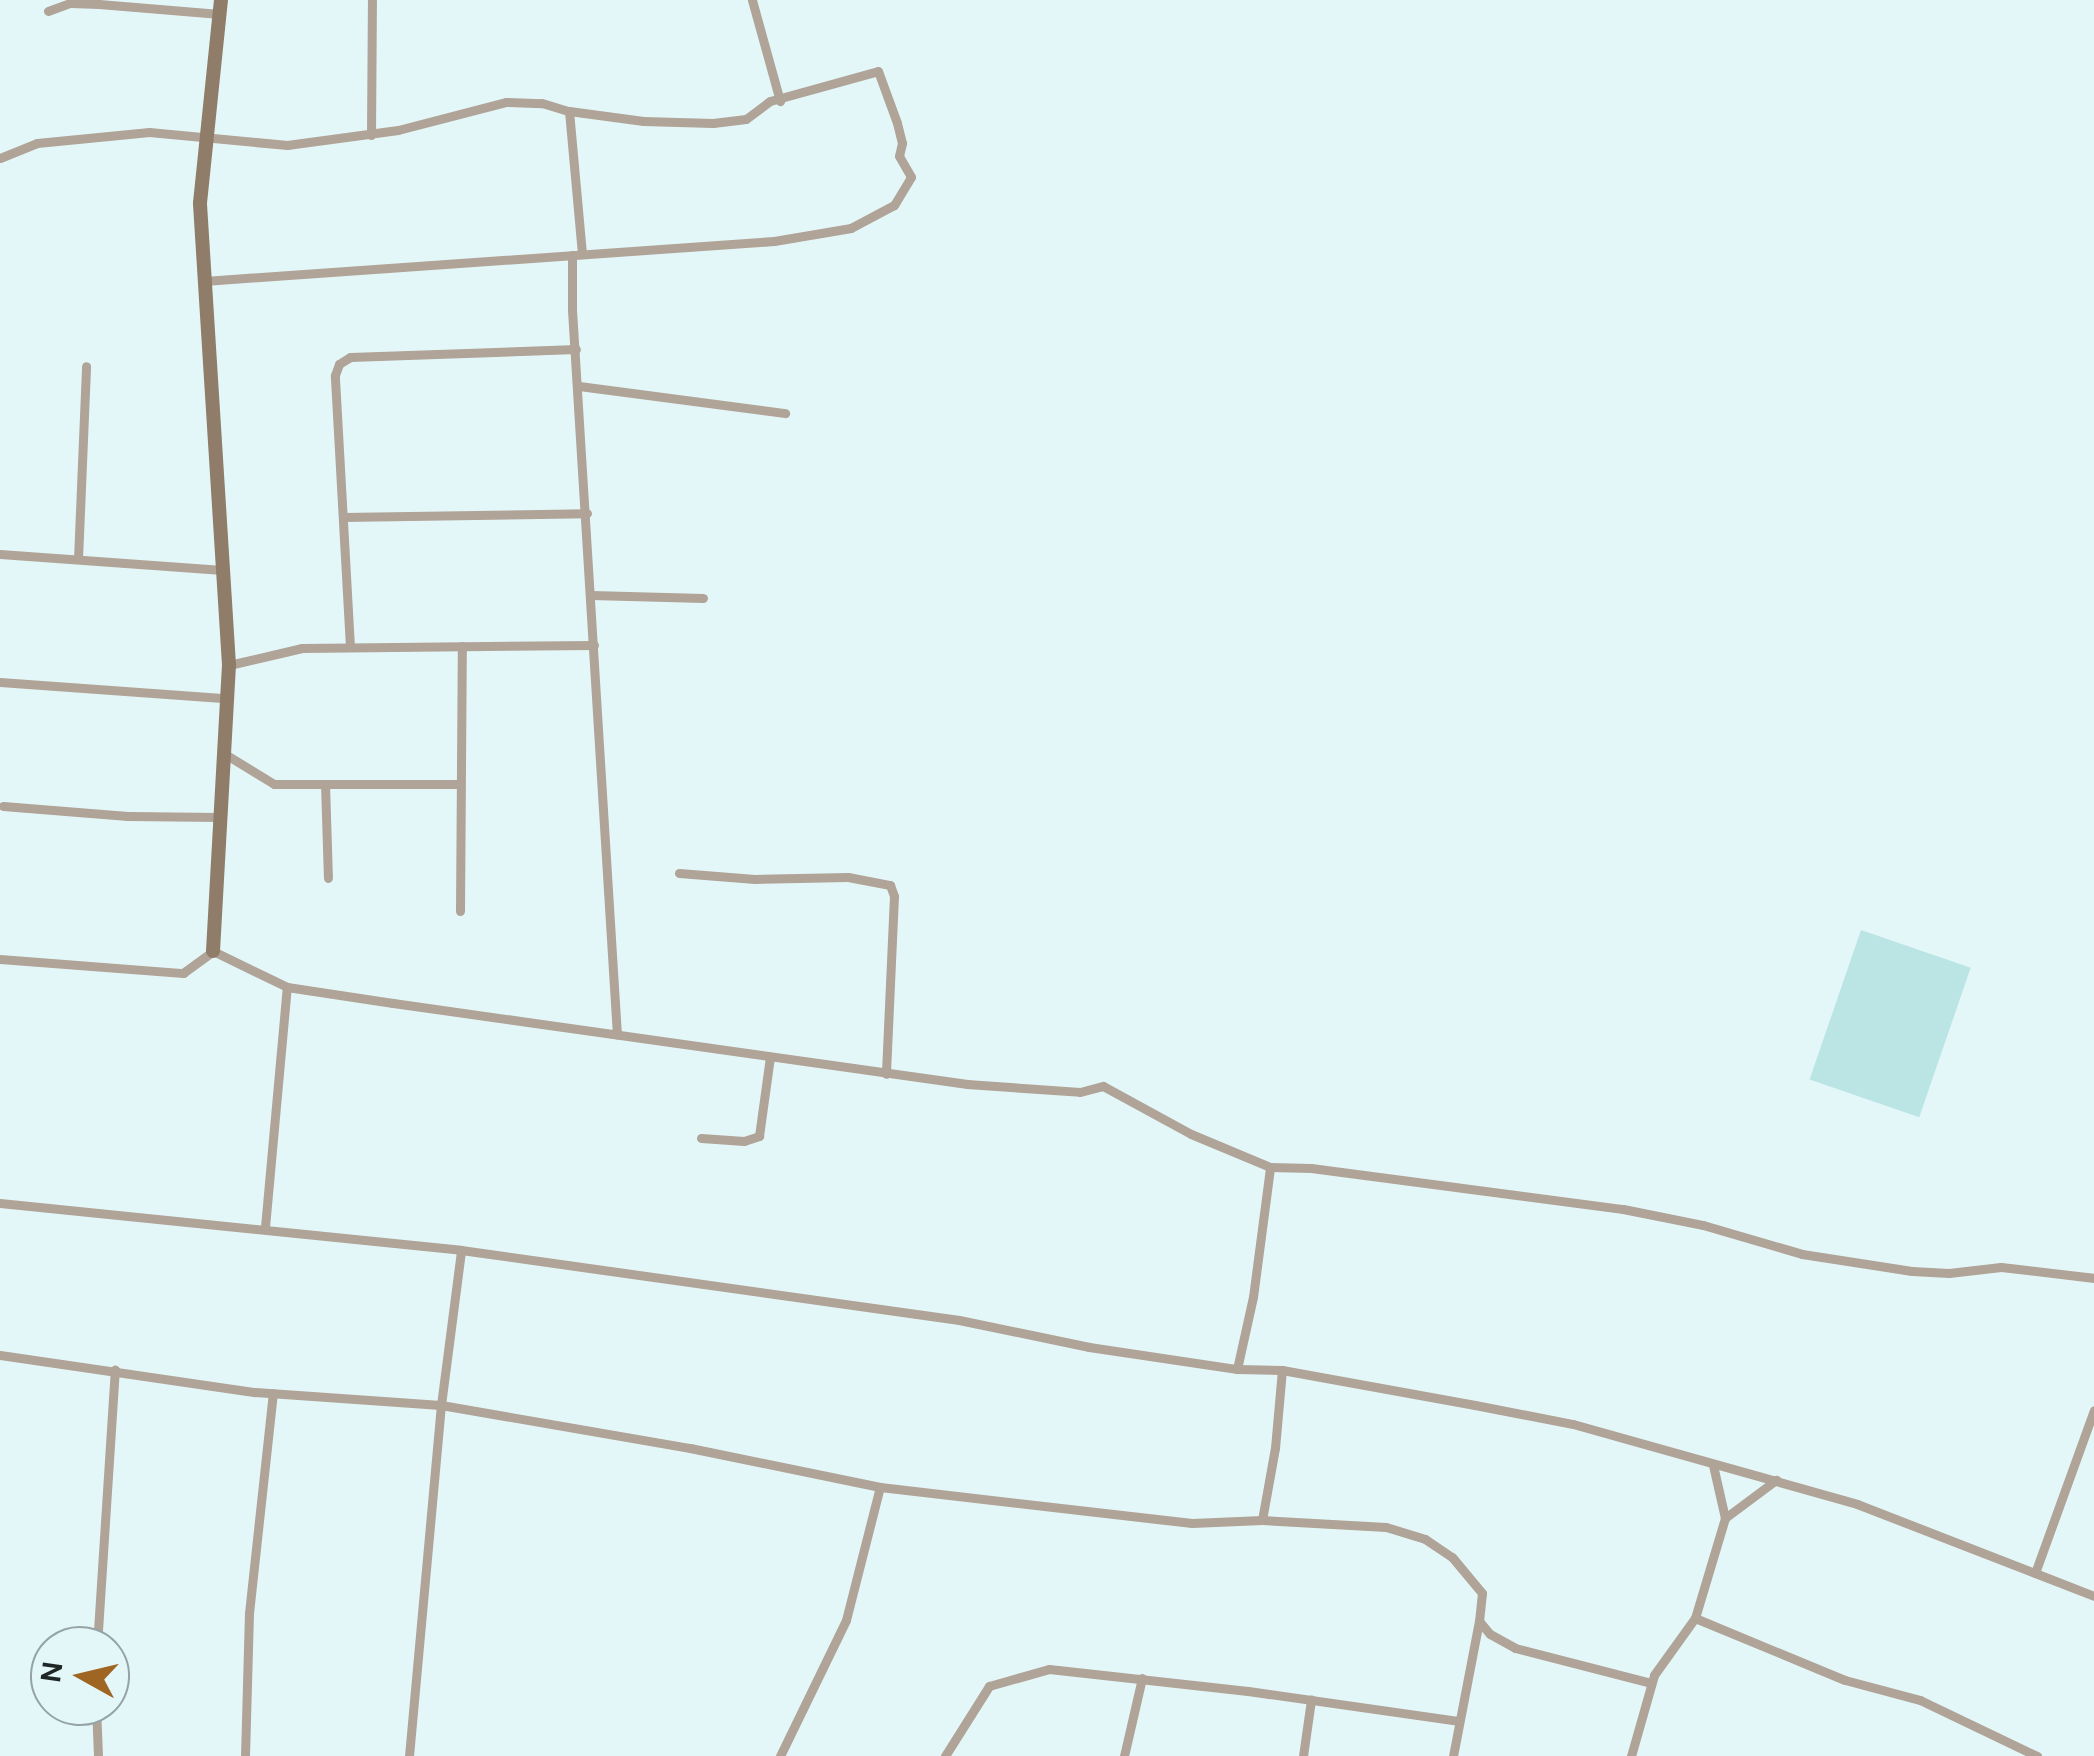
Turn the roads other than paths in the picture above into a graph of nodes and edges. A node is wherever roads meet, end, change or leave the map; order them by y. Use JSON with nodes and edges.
{"nodes":[{"id":1,"x":372,"y":0,"type":"edge"},
{"id":2,"x":753,"y":0,"type":"edge"},
{"id":3,"x":221,"y":7,"type":"edge"},
{"id":4,"x":48,"y":11,"type":"dead end"},
{"id":5,"x":780,"y":100,"type":"junction"},
{"id":6,"x":569,"y":111,"type":"junction"},
{"id":7,"x":371,"y":135,"type":"junction"},
{"id":8,"x":204,"y":138,"type":"junction"},
{"id":9,"x":0,"y":158,"type":"edge"},
{"id":10,"x":577,"y":254,"type":"junction"},
{"id":11,"x":204,"y":282,"type":"junction"},
{"id":12,"x":576,"y":349,"type":"junction"},
{"id":13,"x":86,"y":366,"type":"dead end"},
{"id":14,"x":579,"y":386,"type":"junction"},
{"id":15,"x":786,"y":414,"type":"dead end"},
{"id":16,"x":587,"y":513,"type":"junction"},
{"id":17,"x":342,"y":517,"type":"junction"},
{"id":18,"x":0,"y":554,"type":"edge"},
{"id":19,"x":78,"y":559,"type":"junction"},
{"id":20,"x":222,"y":570,"type":"junction"},
{"id":21,"x":591,"y":595,"type":"junction"},
{"id":22,"x":703,"y":598,"type":"dead end"},
{"id":23,"x":594,"y":644,"type":"junction"},
{"id":24,"x":462,"y":646,"type":"junction"},
{"id":25,"x":350,"y":648,"type":"junction"},
{"id":26,"x":229,"y":666,"type":"junction"},
{"id":27,"x":0,"y":682,"type":"edge"},
{"id":28,"x":225,"y":698,"type":"junction"},
{"id":29,"x":225,"y":754,"type":"junction"},
{"id":30,"x":326,"y":784,"type":"junction"},
{"id":31,"x":458,"y":784,"type":"junction"},
{"id":32,"x":3,"y":806,"type":"dead end"},
{"id":33,"x":218,"y":817,"type":"junction"},
{"id":34,"x":679,"y":873,"type":"dead end"},
{"id":35,"x":328,"y":878,"type":"dead end"},
{"id":36,"x":460,"y":911,"type":"dead end"},
{"id":37,"x":213,"y":950,"type":"junction"},
{"id":38,"x":0,"y":958,"type":"edge"},
{"id":39,"x":287,"y":987,"type":"junction"},
{"id":40,"x":617,"y":1034,"type":"junction"},
{"id":41,"x":770,"y":1057,"type":"junction"},
{"id":42,"x":886,"y":1074,"type":"junction"},
{"id":43,"x":701,"y":1138,"type":"dead end"},
{"id":44,"x":1270,"y":1167,"type":"junction"},
{"id":45,"x":0,"y":1203,"type":"edge"},
{"id":46,"x":265,"y":1227,"type":"junction"},
{"id":47,"x":462,"y":1250,"type":"junction"},
{"id":48,"x":2094,"y":1278,"type":"edge"},
{"id":49,"x":0,"y":1355,"type":"edge"},
{"id":50,"x":1238,"y":1368,"type":"junction"},
{"id":51,"x":115,"y":1370,"type":"junction"},
{"id":52,"x":1282,"y":1370,"type":"junction"},
{"id":53,"x":273,"y":1393,"type":"junction"},
{"id":54,"x":441,"y":1406,"type":"junction"},
{"id":55,"x":2094,"y":1410,"type":"edge"},
{"id":56,"x":2082,"y":1439,"type":"junction"},
{"id":57,"x":2094,"y":1444,"type":"edge"},
{"id":58,"x":1712,"y":1465,"type":"junction"},
{"id":59,"x":1776,"y":1480,"type":"junction"},
{"id":60,"x":880,"y":1488,"type":"junction"},
{"id":61,"x":1725,"y":1518,"type":"junction"},
{"id":62,"x":1262,"y":1520,"type":"junction"},
{"id":63,"x":2035,"y":1574,"type":"junction"},
{"id":64,"x":2094,"y":1596,"type":"edge"},
{"id":65,"x":1695,"y":1618,"type":"junction"},
{"id":66,"x":1479,"y":1620,"type":"junction"},
{"id":67,"x":98,"y":1626,"type":"edge"},
{"id":68,"x":1142,"y":1678,"type":"junction"},
{"id":69,"x":1651,"y":1684,"type":"junction"},
{"id":70,"x":1311,"y":1700,"type":"junction"},
{"id":71,"x":1458,"y":1722,"type":"junction"},
{"id":72,"x":97,"y":1726,"type":"edge"},
{"id":73,"x":1635,"y":1755,"type":"edge"},
{"id":74,"x":98,"y":1756,"type":"edge"},
{"id":75,"x":245,"y":1756,"type":"edge"},
{"id":76,"x":410,"y":1756,"type":"edge"},
{"id":77,"x":780,"y":1756,"type":"edge"},
{"id":78,"x":945,"y":1756,"type":"edge"},
{"id":79,"x":1124,"y":1756,"type":"edge"},
{"id":80,"x":1303,"y":1756,"type":"edge"},
{"id":81,"x":1453,"y":1756,"type":"edge"},
{"id":82,"x":2037,"y":1756,"type":"edge"}],
"edges":[{"from":1,"to":7,"type":"street"},
{"from":2,"to":5,"type":"street"},
{"from":3,"to":4,"type":"street"},
{"from":3,"to":8,"type":"street"},
{"from":5,"to":6,"type":"street"},
{"from":5,"to":10,"type":"street"},
{"from":6,"to":7,"type":"street"},
{"from":6,"to":10,"type":"street"},
{"from":7,"to":8,"type":"street"},
{"from":8,"to":9,"type":"street"},
{"from":8,"to":11,"type":"street"},
{"from":10,"to":11,"type":"street"},
{"from":10,"to":12,"type":"street"},
{"from":11,"to":20,"type":"street"},
{"from":12,"to":14,"type":"street"},
{"from":12,"to":17,"type":"street"},
{"from":13,"to":19,"type":"street"},
{"from":14,"to":15,"type":"street"},
{"from":14,"to":16,"type":"street"},
{"from":16,"to":17,"type":"street"},
{"from":16,"to":21,"type":"street"},
{"from":17,"to":25,"type":"street"},
{"from":18,"to":19,"type":"street"},
{"from":19,"to":20,"type":"street"},
{"from":20,"to":26,"type":"street"},
{"from":21,"to":22,"type":"street"},
{"from":21,"to":23,"type":"street"},
{"from":23,"to":24,"type":"street"},
{"from":23,"to":40,"type":"street"},
{"from":24,"to":25,"type":"street"},
{"from":24,"to":31,"type":"street"},
{"from":25,"to":26,"type":"street"},
{"from":26,"to":28,"type":"street"},
{"from":27,"to":28,"type":"street"},
{"from":28,"to":29,"type":"street"},
{"from":29,"to":30,"type":"street"},
{"from":29,"to":33,"type":"street"},
{"from":30,"to":31,"type":"street"},
{"from":30,"to":35,"type":"street"},
{"from":31,"to":36,"type":"street"},
{"from":32,"to":33,"type":"street"},
{"from":33,"to":37,"type":"street"},
{"from":34,"to":42,"type":"street"},
{"from":37,"to":38,"type":"street"},
{"from":37,"to":39,"type":"street"},
{"from":39,"to":40,"type":"street"},
{"from":39,"to":46,"type":"street"},
{"from":40,"to":41,"type":"street"},
{"from":41,"to":42,"type":"street"},
{"from":41,"to":43,"type":"street"},
{"from":42,"to":44,"type":"street"},
{"from":44,"to":48,"type":"street"},
{"from":44,"to":50,"type":"street"},
{"from":45,"to":46,"type":"street"},
{"from":46,"to":47,"type":"street"},
{"from":47,"to":50,"type":"street"},
{"from":47,"to":54,"type":"street"},
{"from":49,"to":51,"type":"street"},
{"from":50,"to":52,"type":"street"},
{"from":51,"to":53,"type":"street"},
{"from":51,"to":67,"type":"street"},
{"from":52,"to":58,"type":"street"},
{"from":52,"to":62,"type":"street"},
{"from":53,"to":54,"type":"street"},
{"from":53,"to":75,"type":"street"},
{"from":54,"to":60,"type":"street"},
{"from":54,"to":76,"type":"street"},
{"from":55,"to":56,"type":"street"},
{"from":56,"to":57,"type":"street"},
{"from":56,"to":63,"type":"street"},
{"from":58,"to":59,"type":"street"},
{"from":58,"to":61,"type":"street"},
{"from":59,"to":61,"type":"street"},
{"from":59,"to":63,"type":"street"},
{"from":60,"to":62,"type":"street"},
{"from":60,"to":77,"type":"street"},
{"from":61,"to":65,"type":"street"},
{"from":62,"to":66,"type":"street"},
{"from":63,"to":64,"type":"street"},
{"from":65,"to":69,"type":"street"},
{"from":65,"to":82,"type":"street"},
{"from":66,"to":69,"type":"street"},
{"from":66,"to":71,"type":"street"},
{"from":68,"to":70,"type":"street"},
{"from":68,"to":78,"type":"street"},
{"from":68,"to":79,"type":"street"},
{"from":69,"to":73,"type":"street"},
{"from":70,"to":71,"type":"street"},
{"from":70,"to":80,"type":"street"},
{"from":71,"to":81,"type":"street"},
{"from":72,"to":74,"type":"street"}]}
